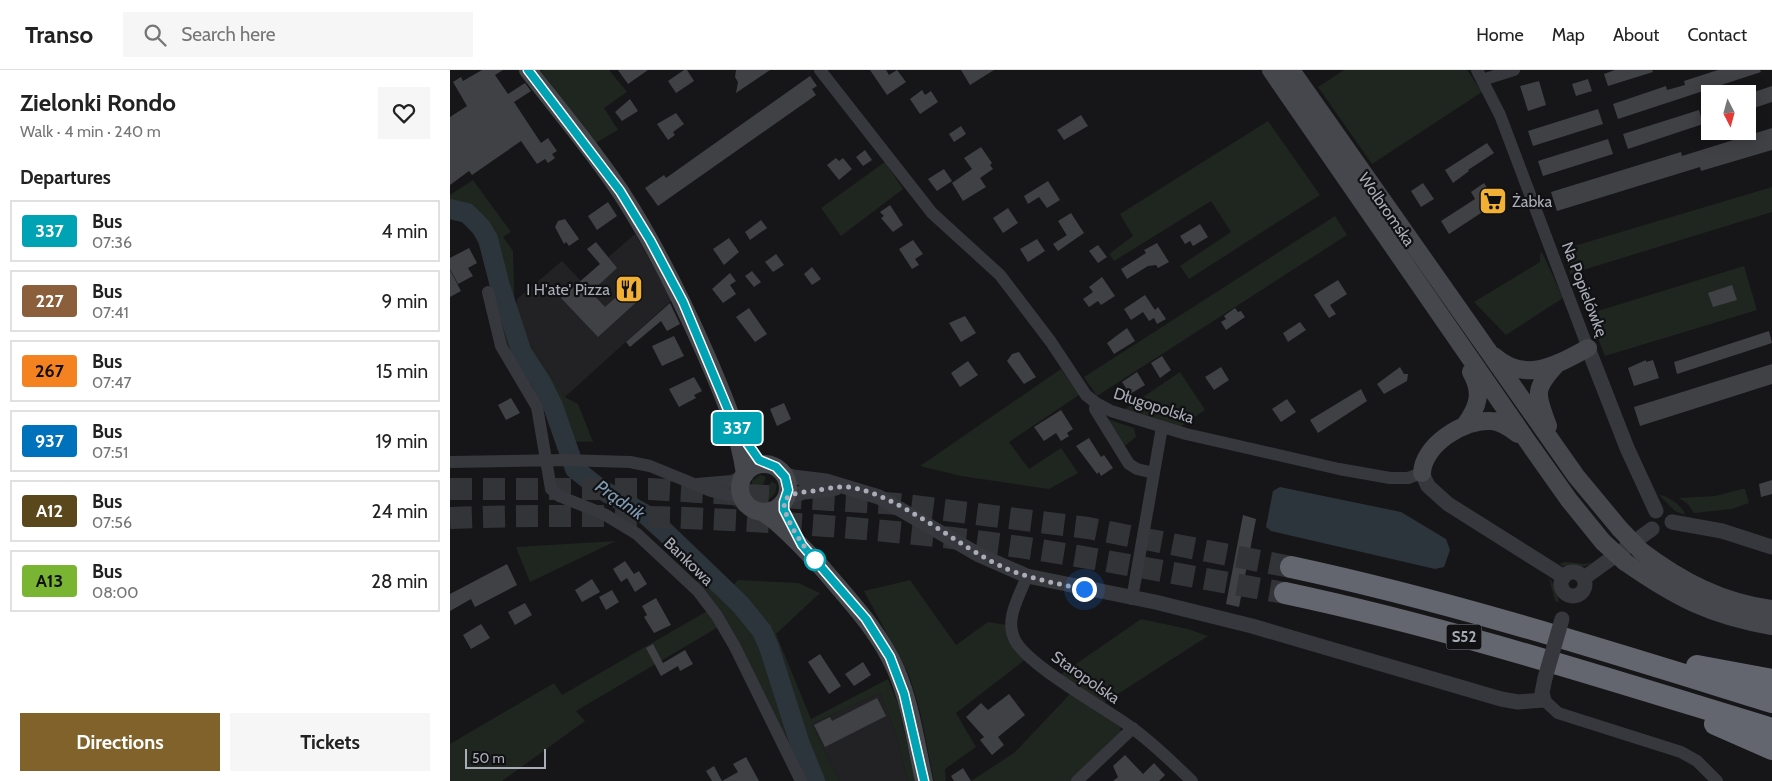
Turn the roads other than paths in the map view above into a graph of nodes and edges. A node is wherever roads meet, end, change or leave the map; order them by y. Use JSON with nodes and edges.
{"nodes":[{"id":1,"x":528,"y":70,"type":"edge"},
{"id":2,"x":820,"y":70,"type":"edge"},
{"id":3,"x":1271,"y":70,"type":"edge"},
{"id":4,"x":1290,"y":70,"type":"edge"},
{"id":5,"x":1514,"y":70,"type":"edge"},
{"id":6,"x":1479,"y":75,"type":"edge"},
{"id":7,"x":488,"y":292,"type":"dead end"},
{"id":8,"x":1453,"y":336,"type":"junction"},
{"id":9,"x":1484,"y":347,"type":"junction"},
{"id":10,"x":1588,"y":348,"type":"junction"},
{"id":11,"x":1556,"y":365,"type":"junction"},
{"id":12,"x":1096,"y":403,"type":"junction"},
{"id":13,"x":734,"y":424,"type":"junction"},
{"id":14,"x":1465,"y":425,"type":"junction"},
{"id":15,"x":1162,"y":427,"type":"junction"},
{"id":16,"x":1528,"y":442,"type":"junction"},
{"id":17,"x":1557,"y":449,"type":"junction"},
{"id":18,"x":546,"y":460,"type":"junction"},
{"id":19,"x":450,"y":462,"type":"edge"},
{"id":20,"x":766,"y":464,"type":"junction"},
{"id":21,"x":782,"y":473,"type":"junction"},
{"id":22,"x":1422,"y":473,"type":"junction"},
{"id":23,"x":1154,"y":474,"type":"junction"},
{"id":24,"x":744,"y":475,"type":"junction"},
{"id":25,"x":695,"y":484,"type":"junction"},
{"id":26,"x":847,"y":487,"type":"junction"},
{"id":27,"x":742,"y":498,"type":"junction"},
{"id":28,"x":785,"y":500,"type":"junction"},
{"id":29,"x":1656,"y":511,"type":"junction"},
{"id":30,"x":762,"y":512,"type":"junction"},
{"id":31,"x":1672,"y":522,"type":"junction"},
{"id":32,"x":1652,"y":529,"type":"junction"},
{"id":33,"x":802,"y":545,"type":"junction"},
{"id":34,"x":1772,"y":547,"type":"edge"},
{"id":35,"x":1291,"y":567,"type":"tunnel mouth"},
{"id":36,"x":1027,"y":576,"type":"junction"},
{"id":37,"x":1564,"y":577,"type":"junction"},
{"id":38,"x":1584,"y":578,"type":"junction"},
{"id":39,"x":1285,"y":593,"type":"tunnel mouth"},
{"id":40,"x":1570,"y":596,"type":"junction"},
{"id":41,"x":1132,"y":598,"type":"junction"},
{"id":42,"x":1772,"y":609,"type":"edge"},
{"id":43,"x":1772,"y":626,"type":"edge"},
{"id":44,"x":1586,"y":645,"type":"junction"},
{"id":45,"x":1772,"y":680,"type":"edge"},
{"id":46,"x":1640,"y":688,"type":"junction"},
{"id":47,"x":1544,"y":700,"type":"junction"},
{"id":48,"x":1772,"y":702,"type":"edge"},
{"id":49,"x":1133,"y":728,"type":"junction"},
{"id":50,"x":1772,"y":729,"type":"edge"},
{"id":51,"x":1772,"y":749,"type":"edge"},
{"id":52,"x":801,"y":781,"type":"edge"},
{"id":53,"x":924,"y":781,"type":"edge"},
{"id":54,"x":1077,"y":781,"type":"edge"},
{"id":55,"x":1192,"y":781,"type":"edge"},
{"id":56,"x":1716,"y":781,"type":"edge"}],
"edges":[{"from":1,"to":13,"type":"main road"},
{"from":2,"to":12,"type":"street","name":"Długopolska"},
{"from":3,"to":8,"type":"main road","name":"Wolbromska"},
{"from":4,"to":9,"type":"main road","name":"Wolbromska"},
{"from":5,"to":6,"type":"street","name":"Na Popielówkę"},
{"from":6,"to":10,"type":"street","name":"Na Popielówkę"},
{"from":7,"to":18,"type":"street","name":"Bankowa"},
{"from":8,"to":14,"type":"main road"},
{"from":8,"to":16,"type":"main road"},
{"from":9,"to":11,"type":"main road"},
{"from":9,"to":17,"type":"main road","name":"Wolbromska"},
{"from":10,"to":11,"type":"main road"},
{"from":10,"to":29,"type":"street","name":"Na Popielówkę"},
{"from":11,"to":17,"type":"main road"},
{"from":12,"to":15,"type":"street","name":"Długopolska"},
{"from":12,"to":23,"type":"street"},
{"from":13,"to":20,"type":"main road"},
{"from":13,"to":24,"type":"main road"},
{"from":14,"to":16,"type":"main road"},
{"from":14,"to":22,"type":"main road"},
{"from":15,"to":22,"type":"street","name":"Długopolska"},
{"from":15,"to":23,"type":"street"},
{"from":16,"to":43,"type":"main road","bridge":true},
{"from":17,"to":42,"type":"main road","name":"Wolbromska","bridge":true},
{"from":18,"to":19,"type":"street"},
{"from":18,"to":25,"type":"street"},
{"from":18,"to":52,"type":"street","name":"Bankowa"},
{"from":20,"to":21,"type":"main road"},
{"from":20,"to":24,"type":"main road"},
{"from":21,"to":26,"type":"street"},
{"from":21,"to":28,"type":"main road"},
{"from":22,"to":37,"type":"street"},
{"from":23,"to":41,"type":"street"},
{"from":24,"to":25,"type":"street"},
{"from":24,"to":27,"type":"main road"},
{"from":25,"to":27,"type":"street"},
{"from":26,"to":28,"type":"street"},
{"from":26,"to":36,"type":"street"},
{"from":27,"to":30,"type":"main road"},
{"from":28,"to":30,"type":"main road"},
{"from":28,"to":33,"type":"main road"},
{"from":29,"to":31,"type":"street"},
{"from":29,"to":32,"type":"street"},
{"from":30,"to":33,"type":"main road"},
{"from":31,"to":32,"type":"street"},
{"from":31,"to":34,"type":"street"},
{"from":32,"to":38,"type":"street"},
{"from":33,"to":53,"type":"main road"},
{"from":35,"to":44,"type":"highway","number":"S52"},
{"from":36,"to":41,"type":"street"},
{"from":36,"to":49,"type":"street","name":"Staropolska"},
{"from":37,"to":38,"type":"street"},
{"from":37,"to":40,"type":"street"},
{"from":38,"to":40,"type":"street"},
{"from":39,"to":46,"type":"highway","number":"S52"},
{"from":40,"to":47,"type":"street","bridge":true},
{"from":41,"to":47,"type":"street"},
{"from":44,"to":45,"type":"highway"},
{"from":44,"to":48,"type":"highway","number":"S52"},
{"from":46,"to":50,"type":"highway","number":"S52"},
{"from":46,"to":51,"type":"highway"},
{"from":47,"to":56,"type":"street"},
{"from":49,"to":54,"type":"street"},
{"from":49,"to":55,"type":"street","name":"Staropolska"}]}
